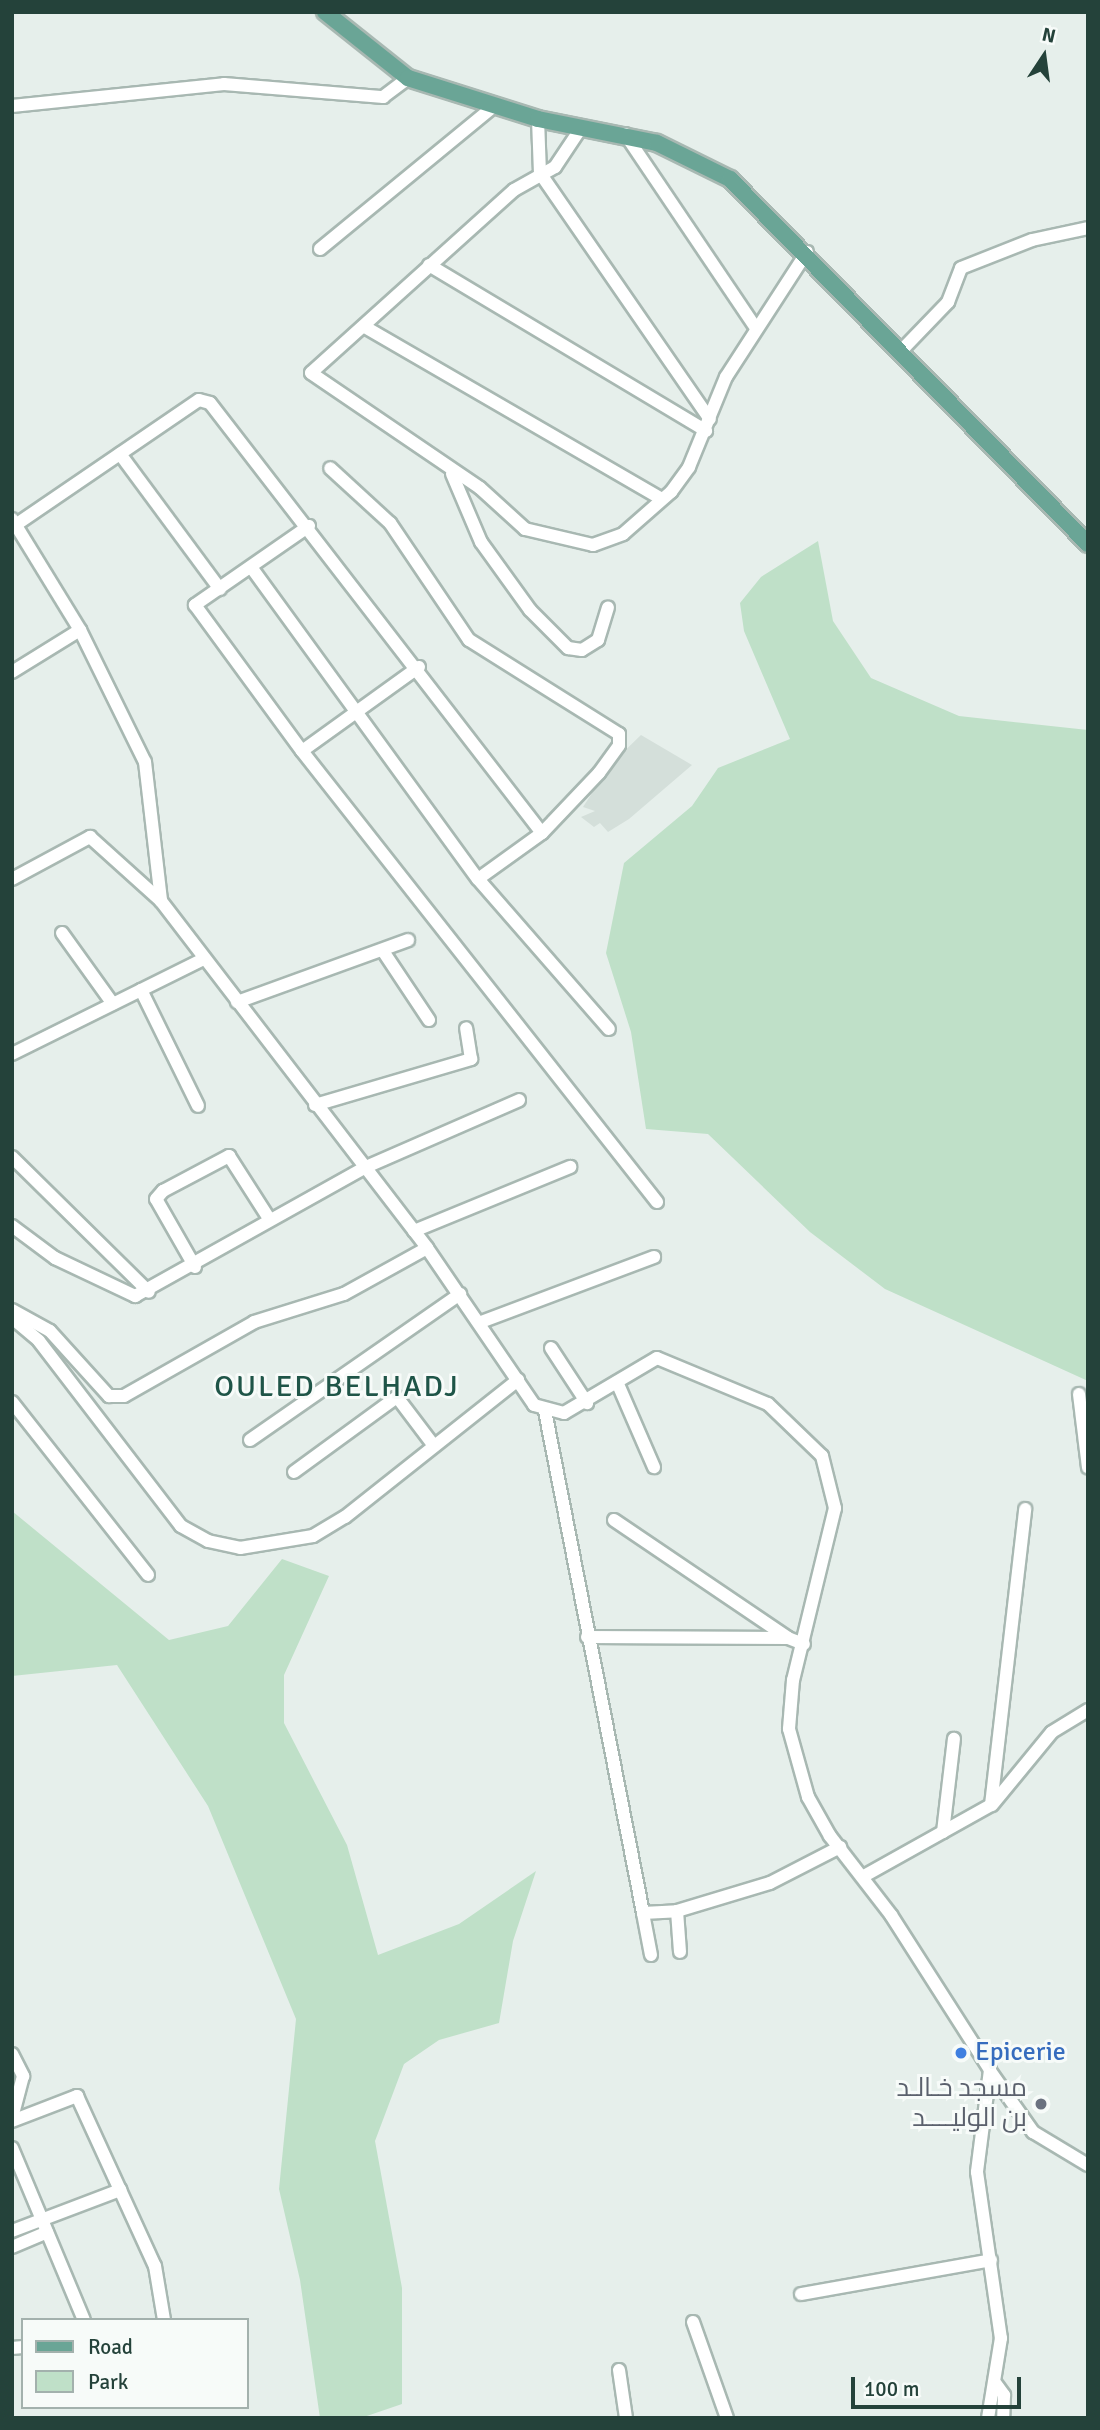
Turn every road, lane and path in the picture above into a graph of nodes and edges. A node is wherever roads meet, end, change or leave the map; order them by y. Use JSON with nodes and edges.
{"nodes":[{"id":1,"x":326,"y":12,"type":"edge"},
{"id":2,"x":408,"y":78,"type":"junction"},
{"id":3,"x":12,"y":106,"type":"edge"},
{"id":4,"x":493,"y":107,"type":"junction"},
{"id":5,"x":538,"y":119,"type":"junction"},
{"id":6,"x":581,"y":128,"type":"junction"},
{"id":7,"x":624,"y":134,"type":"junction"},
{"id":8,"x":540,"y":173,"type":"junction"},
{"id":9,"x":1088,"y":228,"type":"edge"},
{"id":10,"x":320,"y":249,"type":"dead end"},
{"id":11,"x":807,"y":253,"type":"junction"},
{"id":12,"x":429,"y":265,"type":"junction"},
{"id":13,"x":365,"y":327,"type":"junction"},
{"id":14,"x":756,"y":328,"type":"junction"},
{"id":15,"x":899,"y":353,"type":"junction"},
{"id":16,"x":708,"y":425,"type":"junction"},
{"id":17,"x":120,"y":454,"type":"junction"},
{"id":18,"x":330,"y":468,"type":"dead end"},
{"id":19,"x":452,"y":474,"type":"junction"},
{"id":20,"x":662,"y":499,"type":"junction"},
{"id":21,"x":18,"y":526,"type":"edge"},
{"id":22,"x":309,"y":526,"type":"junction"},
{"id":23,"x":12,"y":542,"type":"edge"},
{"id":24,"x":1088,"y":544,"type":"edge"},
{"id":25,"x":251,"y":567,"type":"junction"},
{"id":26,"x":220,"y":589,"type":"junction"},
{"id":27,"x":608,"y":607,"type":"dead end"},
{"id":28,"x":80,"y":630,"type":"junction"},
{"id":29,"x":419,"y":667,"type":"junction"},
{"id":30,"x":12,"y":672,"type":"edge"},
{"id":31,"x":358,"y":712,"type":"junction"},
{"id":32,"x":302,"y":751,"type":"junction"},
{"id":33,"x":542,"y":833,"type":"junction"},
{"id":34,"x":12,"y":879,"type":"edge"},
{"id":35,"x":478,"y":880,"type":"junction"},
{"id":36,"x":161,"y":901,"type":"junction"},
{"id":37,"x":62,"y":933,"type":"dead end"},
{"id":38,"x":408,"y":940,"type":"dead end"},
{"id":39,"x":383,"y":951,"type":"junction"},
{"id":40,"x":202,"y":959,"type":"junction"},
{"id":41,"x":141,"y":990,"type":"junction"},
{"id":42,"x":237,"y":1002,"type":"junction"},
{"id":43,"x":113,"y":1004,"type":"junction"},
{"id":44,"x":429,"y":1020,"type":"dead end"},
{"id":45,"x":466,"y":1028,"type":"dead end"},
{"id":46,"x":609,"y":1029,"type":"dead end"},
{"id":47,"x":12,"y":1054,"type":"edge"},
{"id":48,"x":519,"y":1100,"type":"dead end"},
{"id":49,"x":315,"y":1105,"type":"junction"},
{"id":50,"x":198,"y":1106,"type":"dead end"},
{"id":51,"x":12,"y":1157,"type":"edge"},
{"id":52,"x":366,"y":1167,"type":"junction"},
{"id":53,"x":570,"y":1167,"type":"dead end"},
{"id":54,"x":657,"y":1202,"type":"dead end"},
{"id":55,"x":270,"y":1220,"type":"junction"},
{"id":56,"x":12,"y":1226,"type":"edge"},
{"id":57,"x":414,"y":1231,"type":"junction"},
{"id":58,"x":427,"y":1248,"type":"junction"},
{"id":59,"x":654,"y":1257,"type":"dead end"},
{"id":60,"x":195,"y":1267,"type":"junction"},
{"id":61,"x":149,"y":1292,"type":"junction"},
{"id":62,"x":460,"y":1294,"type":"junction"},
{"id":63,"x":12,"y":1310,"type":"edge"},
{"id":64,"x":12,"y":1318,"type":"edge"},
{"id":65,"x":481,"y":1322,"type":"junction"},
{"id":66,"x":551,"y":1348,"type":"dead end"},
{"id":67,"x":518,"y":1380,"type":"junction"},
{"id":68,"x":617,"y":1382,"type":"junction"},
{"id":69,"x":1079,"y":1394,"type":"dead end"},
{"id":70,"x":12,"y":1402,"type":"edge"},
{"id":71,"x":587,"y":1403,"type":"junction"},
{"id":72,"x":545,"y":1411,"type":"junction"},
{"id":73,"x":250,"y":1440,"type":"dead end"},
{"id":74,"x":435,"y":1446,"type":"junction"},
{"id":75,"x":654,"y":1467,"type":"dead end"},
{"id":76,"x":1088,"y":1467,"type":"edge"},
{"id":77,"x":294,"y":1472,"type":"dead end"},
{"id":78,"x":1025,"y":1508,"type":"dead end"},
{"id":79,"x":614,"y":1520,"type":"dead end"},
{"id":80,"x":148,"y":1575,"type":"dead end"},
{"id":81,"x":587,"y":1637,"type":"junction"},
{"id":82,"x":788,"y":1638,"type":"junction"},
{"id":83,"x":804,"y":1644,"type":"junction"},
{"id":84,"x":1088,"y":1710,"type":"edge"},
{"id":85,"x":954,"y":1739,"type":"dead end"},
{"id":86,"x":991,"y":1805,"type":"junction"},
{"id":87,"x":943,"y":1832,"type":"junction"},
{"id":88,"x":840,"y":1847,"type":"junction"},
{"id":89,"x":864,"y":1876,"type":"junction"},
{"id":90,"x":677,"y":1911,"type":"junction"},
{"id":91,"x":643,"y":1913,"type":"junction"},
{"id":92,"x":680,"y":1952,"type":"dead end"},
{"id":93,"x":651,"y":1955,"type":"dead end"},
{"id":94,"x":12,"y":2054,"type":"edge"},
{"id":95,"x":990,"y":2070,"type":"junction"},
{"id":96,"x":12,"y":2120,"type":"edge"},
{"id":97,"x":12,"y":2148,"type":"edge"},
{"id":98,"x":1088,"y":2165,"type":"edge"},
{"id":99,"x":120,"y":2190,"type":"junction"},
{"id":100,"x":42,"y":2219,"type":"junction"},
{"id":101,"x":12,"y":2231,"type":"edge"},
{"id":102,"x":47,"y":2232,"type":"junction"},
{"id":103,"x":12,"y":2247,"type":"edge"},
{"id":104,"x":991,"y":2260,"type":"junction"},
{"id":105,"x":801,"y":2294,"type":"dead end"},
{"id":106,"x":83,"y":2318,"type":"edge"},
{"id":107,"x":164,"y":2318,"type":"edge"},
{"id":108,"x":693,"y":2322,"type":"dead end"},
{"id":109,"x":619,"y":2370,"type":"dead end"},
{"id":110,"x":996,"y":2384,"type":"junction"},
{"id":111,"x":626,"y":2418,"type":"edge"},
{"id":112,"x":727,"y":2418,"type":"edge"},
{"id":113,"x":988,"y":2418,"type":"edge"},
{"id":114,"x":1003,"y":2418,"type":"edge"}],
"edges":[{"from":1,"to":2,"type":"main road"},
{"from":2,"to":3,"type":"street"},
{"from":2,"to":4,"type":"main road"},
{"from":4,"to":5,"type":"main road"},
{"from":4,"to":10,"type":"street"},
{"from":5,"to":6,"type":"main road"},
{"from":5,"to":8,"type":"street"},
{"from":6,"to":7,"type":"main road"},
{"from":6,"to":8,"type":"street"},
{"from":7,"to":11,"type":"main road"},
{"from":7,"to":14,"type":"street"},
{"from":8,"to":12,"type":"street"},
{"from":8,"to":16,"type":"street"},
{"from":9,"to":15,"type":"street"},
{"from":11,"to":14,"type":"street"},
{"from":11,"to":15,"type":"main road"},
{"from":12,"to":13,"type":"street"},
{"from":12,"to":16,"type":"street"},
{"from":13,"to":19,"type":"street"},
{"from":13,"to":20,"type":"street"},
{"from":14,"to":16,"type":"street"},
{"from":15,"to":24,"type":"main road"},
{"from":16,"to":20,"type":"street"},
{"from":17,"to":21,"type":"street"},
{"from":17,"to":22,"type":"street"},
{"from":17,"to":26,"type":"street"},
{"from":18,"to":33,"type":"street"},
{"from":19,"to":20,"type":"street"},
{"from":19,"to":27,"type":"street"},
{"from":21,"to":23,"type":"street"},
{"from":21,"to":28,"type":"street"},
{"from":22,"to":25,"type":"street"},
{"from":22,"to":29,"type":"street"},
{"from":25,"to":26,"type":"street"},
{"from":25,"to":31,"type":"street"},
{"from":26,"to":32,"type":"street"},
{"from":28,"to":30,"type":"street"},
{"from":28,"to":36,"type":"street"},
{"from":29,"to":31,"type":"street"},
{"from":29,"to":33,"type":"street"},
{"from":31,"to":32,"type":"street"},
{"from":31,"to":35,"type":"street"},
{"from":32,"to":54,"type":"street"},
{"from":33,"to":35,"type":"street"},
{"from":34,"to":36,"type":"street"},
{"from":35,"to":46,"type":"street"},
{"from":36,"to":40,"type":"street"},
{"from":37,"to":43,"type":"street"},
{"from":38,"to":39,"type":"street"},
{"from":39,"to":42,"type":"street"},
{"from":39,"to":44,"type":"street"},
{"from":40,"to":41,"type":"street"},
{"from":40,"to":42,"type":"street"},
{"from":41,"to":43,"type":"street"},
{"from":41,"to":50,"type":"street"},
{"from":42,"to":49,"type":"street"},
{"from":43,"to":47,"type":"street"},
{"from":45,"to":49,"type":"street"},
{"from":48,"to":52,"type":"street"},
{"from":49,"to":52,"type":"street"},
{"from":51,"to":61,"type":"street"},
{"from":52,"to":55,"type":"street"},
{"from":52,"to":57,"type":"street"},
{"from":53,"to":57,"type":"street"},
{"from":55,"to":60,"type":"street"},
{"from":55,"to":60,"type":"street"},
{"from":56,"to":61,"type":"street"},
{"from":57,"to":58,"type":"street"},
{"from":58,"to":62,"type":"street"},
{"from":58,"to":63,"type":"street"},
{"from":59,"to":65,"type":"street"},
{"from":60,"to":61,"type":"street"},
{"from":62,"to":65,"type":"street"},
{"from":62,"to":73,"type":"street"},
{"from":64,"to":74,"type":"street"},
{"from":65,"to":67,"type":"street"},
{"from":66,"to":71,"type":"street"},
{"from":67,"to":72,"type":"street"},
{"from":67,"to":74,"type":"street"},
{"from":68,"to":71,"type":"street"},
{"from":68,"to":75,"type":"street"},
{"from":68,"to":83,"type":"street"},
{"from":69,"to":76,"type":"street"},
{"from":70,"to":80,"type":"street"},
{"from":71,"to":72,"type":"street"},
{"from":72,"to":81,"type":"street"},
{"from":74,"to":77,"type":"street"},
{"from":78,"to":86,"type":"street"},
{"from":79,"to":82,"type":"street"},
{"from":81,"to":82,"type":"street"},
{"from":81,"to":91,"type":"street"},
{"from":82,"to":83,"type":"street"},
{"from":83,"to":88,"type":"street"},
{"from":84,"to":86,"type":"street"},
{"from":85,"to":87,"type":"street"},
{"from":86,"to":87,"type":"street"},
{"from":87,"to":89,"type":"street"},
{"from":88,"to":89,"type":"street"},
{"from":88,"to":90,"type":"street"},
{"from":89,"to":95,"type":"street"},
{"from":90,"to":91,"type":"street"},
{"from":90,"to":92,"type":"street"},
{"from":91,"to":93,"type":"street"},
{"from":94,"to":96,"type":"street"},
{"from":95,"to":98,"type":"street"},
{"from":95,"to":104,"type":"street"},
{"from":96,"to":99,"type":"street"},
{"from":97,"to":100,"type":"street"},
{"from":99,"to":100,"type":"street"},
{"from":99,"to":107,"type":"street"},
{"from":100,"to":101,"type":"street"},
{"from":100,"to":102,"type":"street"},
{"from":102,"to":103,"type":"street"},
{"from":102,"to":106,"type":"street"},
{"from":104,"to":105,"type":"street"},
{"from":104,"to":110,"type":"street"},
{"from":108,"to":112,"type":"street"},
{"from":109,"to":111,"type":"street"},
{"from":110,"to":113,"type":"street"},
{"from":110,"to":114,"type":"street"}]}
